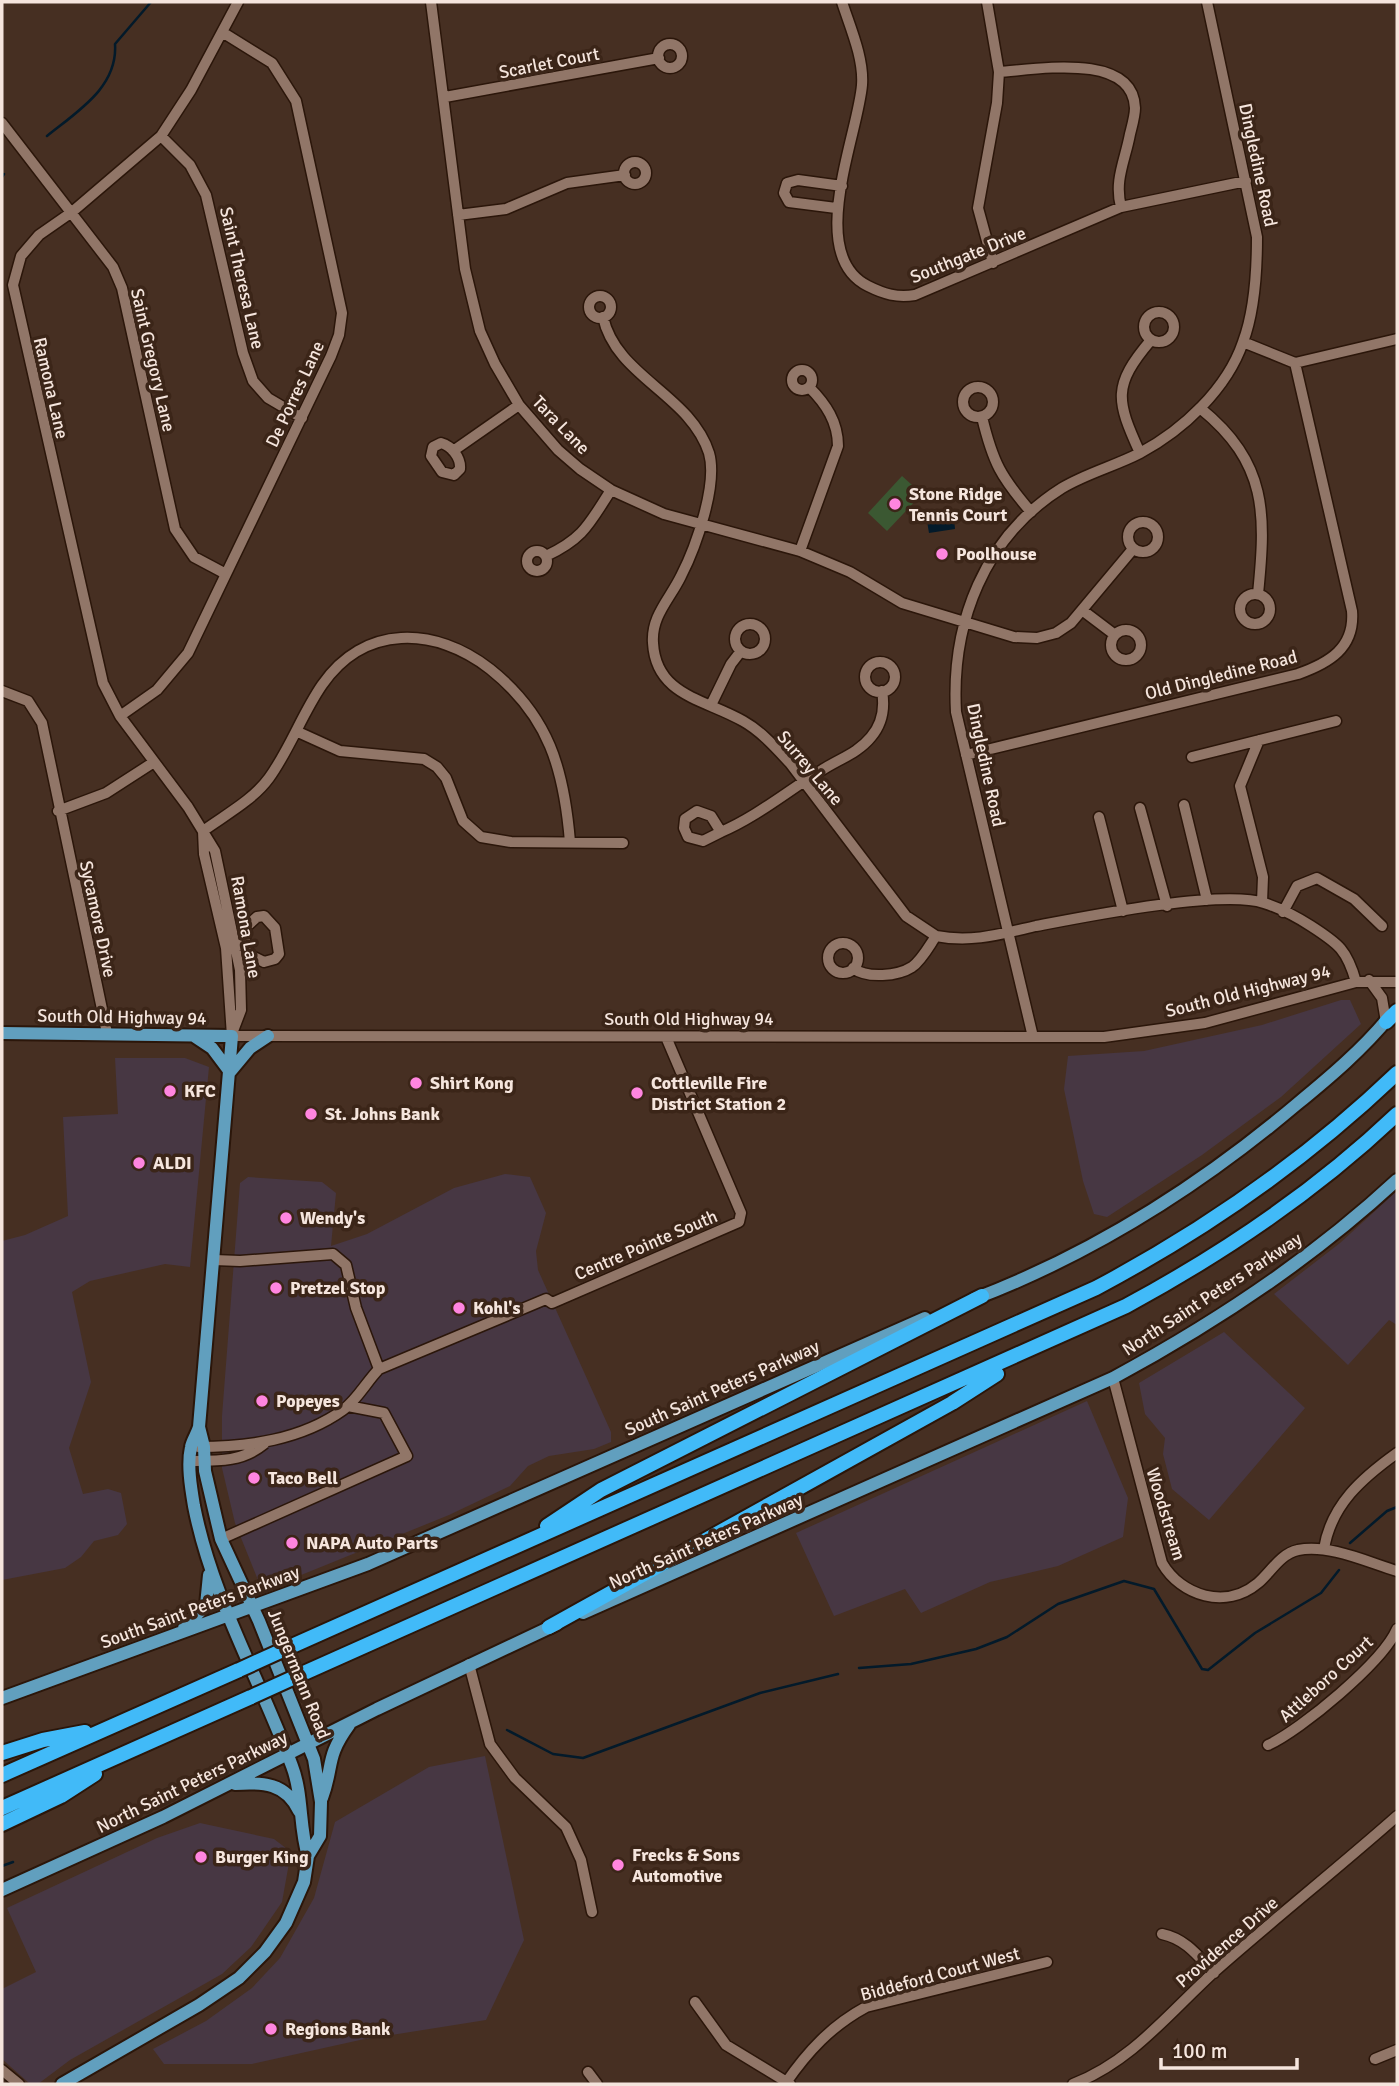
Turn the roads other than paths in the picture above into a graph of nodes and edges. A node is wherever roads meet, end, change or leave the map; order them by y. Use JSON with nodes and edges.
{"nodes":[{"id":1,"x":238,"y":2,"type":"edge"},
{"id":2,"x":431,"y":2,"type":"edge"},
{"id":3,"x":842,"y":2,"type":"edge"},
{"id":4,"x":987,"y":2,"type":"edge"},
{"id":5,"x":1207,"y":2,"type":"edge"},
{"id":6,"x":222,"y":32,"type":"junction"},
{"id":7,"x":659,"y":58,"type":"dead end"},
{"id":8,"x":999,"y":72,"type":"junction"},
{"id":9,"x":445,"y":97,"type":"junction"},
{"id":10,"x":2,"y":123,"type":"edge"},
{"id":11,"x":161,"y":136,"type":"junction"},
{"id":12,"x":625,"y":175,"type":"dead end"},
{"id":13,"x":1246,"y":181,"type":"junction"},
{"id":14,"x":842,"y":186,"type":"junction"},
{"id":15,"x":1121,"y":207,"type":"junction"},
{"id":16,"x":836,"y":208,"type":"junction"},
{"id":17,"x":72,"y":212,"type":"junction"},
{"id":18,"x":458,"y":215,"type":"junction"},
{"id":19,"x":993,"y":262,"type":"junction"},
{"id":20,"x":603,"y":317,"type":"dead end"},
{"id":21,"x":1397,"y":339,"type":"edge"},
{"id":22,"x":1151,"y":340,"type":"dead end"},
{"id":23,"x":1243,"y":342,"type":"junction"},
{"id":24,"x":1294,"y":363,"type":"junction"},
{"id":25,"x":809,"y":387,"type":"dead end"},
{"id":26,"x":519,"y":405,"type":"junction"},
{"id":27,"x":1200,"y":408,"type":"junction"},
{"id":28,"x":982,"y":417,"type":"dead end"},
{"id":29,"x":302,"y":418,"type":"junction"},
{"id":30,"x":453,"y":451,"type":"dead end"},
{"id":31,"x":1140,"y":453,"type":"junction"},
{"id":32,"x":611,"y":489,"type":"junction"},
{"id":33,"x":1031,"y":512,"type":"junction"},
{"id":34,"x":700,"y":524,"type":"junction"},
{"id":35,"x":1133,"y":549,"type":"dead end"},
{"id":36,"x":800,"y":551,"type":"junction"},
{"id":37,"x":546,"y":556,"type":"dead end"},
{"id":38,"x":226,"y":575,"type":"junction"},
{"id":39,"x":1258,"y":594,"type":"dead end"},
{"id":40,"x":1082,"y":610,"type":"junction"},
{"id":41,"x":963,"y":622,"type":"junction"},
{"id":42,"x":1115,"y":635,"type":"dead end"},
{"id":43,"x":741,"y":651,"type":"dead end"},
{"id":44,"x":2,"y":691,"type":"edge"},
{"id":45,"x":882,"y":691,"type":"dead end"},
{"id":46,"x":711,"y":705,"type":"junction"},
{"id":47,"x":120,"y":716,"type":"junction"},
{"id":48,"x":1336,"y":721,"type":"dead end"},
{"id":49,"x":298,"y":732,"type":"junction"},
{"id":50,"x":1259,"y":740,"type":"junction"},
{"id":51,"x":966,"y":755,"type":"junction"},
{"id":52,"x":1192,"y":757,"type":"dead end"},
{"id":53,"x":153,"y":762,"type":"junction"},
{"id":54,"x":804,"y":781,"type":"junction"},
{"id":55,"x":1184,"y":805,"type":"dead end"},
{"id":56,"x":1140,"y":808,"type":"dead end"},
{"id":57,"x":58,"y":811,"type":"junction"},
{"id":58,"x":1099,"y":817,"type":"dead end"},
{"id":59,"x":203,"y":831,"type":"junction"},
{"id":60,"x":721,"y":832,"type":"dead end"},
{"id":61,"x":570,"y":842,"type":"junction"},
{"id":62,"x":623,"y":842,"type":"dead end"},
{"id":63,"x":222,"y":879,"type":"junction"},
{"id":64,"x":211,"y":882,"type":"junction"},
{"id":65,"x":1207,"y":900,"type":"junction"},
{"id":66,"x":1262,"y":902,"type":"junction"},
{"id":67,"x":1167,"y":906,"type":"junction"},
{"id":68,"x":1123,"y":911,"type":"junction"},
{"id":69,"x":1283,"y":912,"type":"junction"},
{"id":70,"x":1382,"y":926,"type":"dead end"},
{"id":71,"x":1009,"y":932,"type":"junction"},
{"id":72,"x":936,"y":936,"type":"junction"},
{"id":73,"x":235,"y":946,"type":"junction"},
{"id":74,"x":853,"y":968,"type":"dead end"},
{"id":75,"x":1369,"y":981,"type":"junction"},
{"id":76,"x":1356,"y":982,"type":"junction"},
{"id":77,"x":1397,"y":982,"type":"edge"},
{"id":78,"x":1397,"y":1010,"type":"edge"},
{"id":79,"x":1386,"y":1022,"type":"junction"},
{"id":80,"x":2,"y":1033,"type":"edge"},
{"id":81,"x":107,"y":1033,"type":"junction"},
{"id":82,"x":233,"y":1033,"type":"junction"},
{"id":83,"x":193,"y":1035,"type":"junction"},
{"id":84,"x":268,"y":1036,"type":"junction"},
{"id":85,"x":666,"y":1037,"type":"junction"},
{"id":86,"x":1033,"y":1037,"type":"junction"},
{"id":87,"x":230,"y":1072,"type":"junction"},
{"id":88,"x":1397,"y":1073,"type":"edge"},
{"id":89,"x":1397,"y":1114,"type":"edge"},
{"id":90,"x":1397,"y":1180,"type":"edge"},
{"id":91,"x":214,"y":1260,"type":"junction"},
{"id":92,"x":982,"y":1296,"type":"junction"},
{"id":93,"x":1033,"y":1350,"type":"junction"},
{"id":94,"x":379,"y":1369,"type":"junction"},
{"id":95,"x":1113,"y":1378,"type":"junction"},
{"id":96,"x":348,"y":1406,"type":"junction"},
{"id":97,"x":265,"y":1444,"type":"junction"},
{"id":98,"x":198,"y":1447,"type":"junction"},
{"id":99,"x":1397,"y":1453,"type":"edge"},
{"id":100,"x":190,"y":1461,"type":"junction"},
{"id":101,"x":205,"y":1461,"type":"junction"},
{"id":102,"x":222,"y":1539,"type":"junction"},
{"id":103,"x":514,"y":1548,"type":"junction"},
{"id":104,"x":1324,"y":1549,"type":"junction"},
{"id":105,"x":210,"y":1567,"type":"junction"},
{"id":106,"x":1397,"y":1571,"type":"edge"},
{"id":107,"x":252,"y":1607,"type":"junction"},
{"id":108,"x":228,"y":1615,"type":"junction"},
{"id":109,"x":549,"y":1627,"type":"junction"},
{"id":110,"x":1397,"y":1629,"type":"edge"},
{"id":111,"x":179,"y":1632,"type":"junction"},
{"id":112,"x":469,"y":1664,"type":"junction"},
{"id":113,"x":2,"y":1698,"type":"edge"},
{"id":114,"x":351,"y":1723,"type":"junction"},
{"id":115,"x":110,"y":1727,"type":"junction"},
{"id":116,"x":309,"y":1744,"type":"junction"},
{"id":117,"x":1268,"y":1745,"type":"dead end"},
{"id":118,"x":134,"y":1749,"type":"junction"},
{"id":119,"x":2,"y":1753,"type":"edge"},
{"id":120,"x":288,"y":1755,"type":"junction"},
{"id":121,"x":2,"y":1775,"type":"edge"},
{"id":122,"x":228,"y":1785,"type":"junction"},
{"id":123,"x":321,"y":1802,"type":"junction"},
{"id":124,"x":2,"y":1808,"type":"edge"},
{"id":125,"x":1397,"y":1816,"type":"edge"},
{"id":126,"x":301,"y":1817,"type":"junction"},
{"id":127,"x":2,"y":1824,"type":"edge"},
{"id":128,"x":308,"y":1856,"type":"junction"},
{"id":129,"x":2,"y":1890,"type":"edge"},
{"id":130,"x":592,"y":1912,"type":"dead end"},
{"id":131,"x":1162,"y":1934,"type":"dead end"},
{"id":132,"x":1047,"y":1962,"type":"dead end"},
{"id":133,"x":1213,"y":1973,"type":"junction"},
{"id":134,"x":695,"y":2002,"type":"dead end"},
{"id":135,"x":1397,"y":2050,"type":"edge"},
{"id":136,"x":1375,"y":2059,"type":"dead end"},
{"id":137,"x":2,"y":2070,"type":"edge"},
{"id":138,"x":588,"y":2072,"type":"dead end"},
{"id":139,"x":19,"y":2084,"type":"edge"},
{"id":140,"x":62,"y":2084,"type":"edge"},
{"id":141,"x":597,"y":2084,"type":"edge"},
{"id":142,"x":787,"y":2084,"type":"edge"},
{"id":143,"x":1073,"y":2084,"type":"edge"}],
"edges":[{"from":1,"to":6,"type":"street","name":"Ramona Lane"},
{"from":2,"to":9,"type":"street","name":"Tara Lane"},
{"from":3,"to":14,"type":"street","name":"Southgate Drive"},
{"from":4,"to":8,"type":"street"},
{"from":5,"to":13,"type":"street","name":"Dingledine Road"},
{"from":6,"to":11,"type":"street","name":"Ramona Lane"},
{"from":6,"to":29,"type":"street","name":"De Porres Lane"},
{"from":7,"to":9,"type":"street","name":"Scarlet Court"},
{"from":8,"to":15,"type":"street"},
{"from":8,"to":19,"type":"street"},
{"from":9,"to":18,"type":"street","name":"Tara Lane"},
{"from":10,"to":17,"type":"street","name":"Saint Gregory Lane"},
{"from":11,"to":17,"type":"street","name":"Ramona Lane"},
{"from":11,"to":29,"type":"street","name":"Saint Theresa Lane"},
{"from":12,"to":18,"type":"street"},
{"from":13,"to":15,"type":"street","name":"Southgate Drive"},
{"from":13,"to":23,"type":"street","name":"Dingledine Road"},
{"from":14,"to":16,"type":"street","name":"Southgate Drive"},
{"from":14,"to":16,"type":"street"},
{"from":15,"to":19,"type":"street","name":"Southgate Drive"},
{"from":16,"to":19,"type":"street","name":"Southgate Drive"},
{"from":17,"to":38,"type":"street","name":"Saint Gregory Lane"},
{"from":17,"to":47,"type":"street","name":"Ramona Lane"},
{"from":18,"to":26,"type":"street","name":"Tara Lane"},
{"from":20,"to":34,"type":"street","name":"Surrey Lane"},
{"from":21,"to":24,"type":"street"},
{"from":22,"to":31,"type":"street"},
{"from":23,"to":24,"type":"street"},
{"from":23,"to":27,"type":"street","name":"Dingledine Road"},
{"from":24,"to":51,"type":"street","name":"Old Dingledine Road"},
{"from":25,"to":36,"type":"street"},
{"from":26,"to":30,"type":"street"},
{"from":26,"to":32,"type":"street","name":"Tara Lane"},
{"from":27,"to":31,"type":"street","name":"Dingledine Road"},
{"from":27,"to":39,"type":"street"},
{"from":28,"to":33,"type":"street"},
{"from":29,"to":38,"type":"street","name":"De Porres Lane"},
{"from":31,"to":33,"type":"street","name":"Dingledine Road"},
{"from":32,"to":34,"type":"street","name":"Tara Lane"},
{"from":32,"to":37,"type":"street"},
{"from":33,"to":41,"type":"street","name":"Dingledine Road"},
{"from":34,"to":36,"type":"street","name":"Tara Lane"},
{"from":34,"to":46,"type":"street","name":"Surrey Lane"},
{"from":35,"to":40,"type":"street","name":"Tara Lane"},
{"from":36,"to":41,"type":"street","name":"Tara Lane"},
{"from":38,"to":47,"type":"street","name":"De Porres Lane"},
{"from":40,"to":41,"type":"street","name":"Tara Lane"},
{"from":40,"to":42,"type":"street"},
{"from":41,"to":51,"type":"street","name":"Dingledine Road"},
{"from":43,"to":46,"type":"street"},
{"from":44,"to":57,"type":"street","name":"Sycamore Drive"},
{"from":45,"to":54,"type":"street"},
{"from":46,"to":54,"type":"street","name":"Surrey Lane"},
{"from":47,"to":53,"type":"street","name":"Ramona Lane"},
{"from":48,"to":50,"type":"street"},
{"from":49,"to":59,"type":"street"},
{"from":49,"to":61,"type":"street"},
{"from":49,"to":61,"type":"street"},
{"from":50,"to":52,"type":"street"},
{"from":50,"to":66,"type":"street"},
{"from":51,"to":71,"type":"street","name":"Dingledine Road"},
{"from":53,"to":57,"type":"street"},
{"from":53,"to":59,"type":"street","name":"Ramona Lane"},
{"from":54,"to":60,"type":"street"},
{"from":54,"to":72,"type":"street","name":"Surrey Lane"},
{"from":55,"to":65,"type":"street"},
{"from":56,"to":67,"type":"street"},
{"from":57,"to":81,"type":"street","name":"Sycamore Drive"},
{"from":58,"to":68,"type":"street"},
{"from":59,"to":63,"type":"street","name":"Ramona Lane"},
{"from":59,"to":64,"type":"street","name":"Ramona Lane"},
{"from":61,"to":62,"type":"street"},
{"from":63,"to":64,"type":"street"},
{"from":63,"to":73,"type":"street","name":"Ramona Lane"},
{"from":64,"to":73,"type":"street","name":"Ramona Lane"},
{"from":65,"to":66,"type":"street"},
{"from":65,"to":67,"type":"street"},
{"from":66,"to":69,"type":"street"},
{"from":67,"to":68,"type":"street"},
{"from":68,"to":71,"type":"street"},
{"from":69,"to":70,"type":"street"},
{"from":69,"to":76,"type":"street"},
{"from":71,"to":72,"type":"street"},
{"from":71,"to":86,"type":"street","name":"Dingledine Road"},
{"from":72,"to":74,"type":"street"},
{"from":73,"to":73,"type":"street"},
{"from":73,"to":82,"type":"street","name":"Ramona Lane"},
{"from":75,"to":76,"type":"street","name":"South Old Highway 94"},
{"from":75,"to":77,"type":"street","name":"South Old Highway 94"},
{"from":75,"to":79,"type":"street"},
{"from":76,"to":86,"type":"street","name":"South Old Highway 94"},
{"from":78,"to":79,"type":"highway"},
{"from":79,"to":92,"type":"main road","name":"South Saint Peters Parkway"},
{"from":80,"to":81,"type":"main road","name":"South Old Highway 94"},
{"from":81,"to":83,"type":"main road","name":"South Old Highway 94"},
{"from":82,"to":83,"type":"main road","name":"South Old Highway 94"},
{"from":82,"to":84,"type":"street","name":"South Old Highway 94"},
{"from":82,"to":87,"type":"main road","name":"Jungermann Road"},
{"from":83,"to":87,"type":"main road"},
{"from":84,"to":85,"type":"street","name":"South Old Highway 94"},
{"from":84,"to":87,"type":"main road"},
{"from":85,"to":86,"type":"street","name":"South Old Highway 94"},
{"from":85,"to":94,"type":"street","name":"Centre Pointe South"},
{"from":87,"to":91,"type":"main road","name":"Jungermann Road"},
{"from":88,"to":103,"type":"highway"},
{"from":89,"to":93,"type":"highway"},
{"from":90,"to":95,"type":"main road","name":"North Saint Peters Parkway"},
{"from":91,"to":94,"type":"street"},
{"from":91,"to":98,"type":"main road","name":"Jungermann Road"},
{"from":92,"to":103,"type":"highway"},
{"from":92,"to":107,"type":"main road","name":"South Saint Peters Parkway"},
{"from":93,"to":109,"type":"highway"},
{"from":93,"to":118,"type":"highway","bridge":true},
{"from":94,"to":96,"type":"street","name":"Centre Pointe South"},
{"from":95,"to":104,"type":"street","name":"Woodstream"},
{"from":95,"to":109,"type":"main road","name":"North Saint Peters Parkway"},
{"from":96,"to":97,"type":"street","name":"Centre Pointe South"},
{"from":96,"to":102,"type":"street"},
{"from":97,"to":98,"type":"street","name":"Centre Pointe South"},
{"from":97,"to":101,"type":"street","name":"Centre Pointe South"},
{"from":98,"to":100,"type":"main road","name":"Jungermann Road"},
{"from":98,"to":101,"type":"main road","name":"Jungermann Road"},
{"from":99,"to":104,"type":"street"},
{"from":100,"to":101,"type":"street","name":"Centre Pointe South"},
{"from":100,"to":105,"type":"main road","name":"Jungermann Road"},
{"from":101,"to":102,"type":"main road","name":"Jungermann Road"},
{"from":102,"to":107,"type":"main road","name":"Jungermann Road"},
{"from":103,"to":115,"type":"highway","bridge":true},
{"from":104,"to":106,"type":"street","name":"Woodstream"},
{"from":105,"to":108,"type":"main road","name":"Jungermann Road"},
{"from":105,"to":111,"type":"main road"},
{"from":107,"to":108,"type":"main road","name":"South Saint Peters Parkway"},
{"from":107,"to":116,"type":"main road","name":"Jungermann Road"},
{"from":108,"to":111,"type":"main road","name":"South Saint Peters Parkway"},
{"from":108,"to":120,"type":"main road","name":"Jungermann Road"},
{"from":109,"to":112,"type":"main road","name":"North Saint Peters Parkway"},
{"from":110,"to":117,"type":"street","name":"Attleboro Court"},
{"from":111,"to":113,"type":"main road","name":"South Saint Peters Parkway"},
{"from":112,"to":114,"type":"main road","name":"North Saint Peters Parkway"},
{"from":112,"to":130,"type":"street"},
{"from":114,"to":116,"type":"main road","name":"North Saint Peters Parkway"},
{"from":114,"to":123,"type":"main road"},
{"from":115,"to":119,"type":"highway"},
{"from":115,"to":121,"type":"highway"},
{"from":116,"to":120,"type":"main road","name":"North Saint Peters Parkway"},
{"from":116,"to":123,"type":"main road","name":"Jungermann Road"},
{"from":118,"to":124,"type":"highway"},
{"from":118,"to":127,"type":"highway"},
{"from":120,"to":122,"type":"main road","name":"North Saint Peters Parkway"},
{"from":120,"to":126,"type":"main road","name":"Jungermann Road"},
{"from":122,"to":126,"type":"main road"},
{"from":122,"to":129,"type":"main road","name":"North Saint Peters Parkway"},
{"from":123,"to":128,"type":"main road","name":"Jungermann Road"},
{"from":125,"to":133,"type":"street","name":"Providence Drive"},
{"from":126,"to":128,"type":"main road","name":"Jungermann Road"},
{"from":128,"to":140,"type":"main road","name":"Jungermann Road"},
{"from":131,"to":133,"type":"street"},
{"from":132,"to":142,"type":"street","name":"Biddeford Court West"},
{"from":133,"to":143,"type":"street","name":"Providence Drive"},
{"from":134,"to":142,"type":"street"},
{"from":135,"to":136,"type":"street"},
{"from":137,"to":139,"type":"street"},
{"from":138,"to":141,"type":"street"}]}
